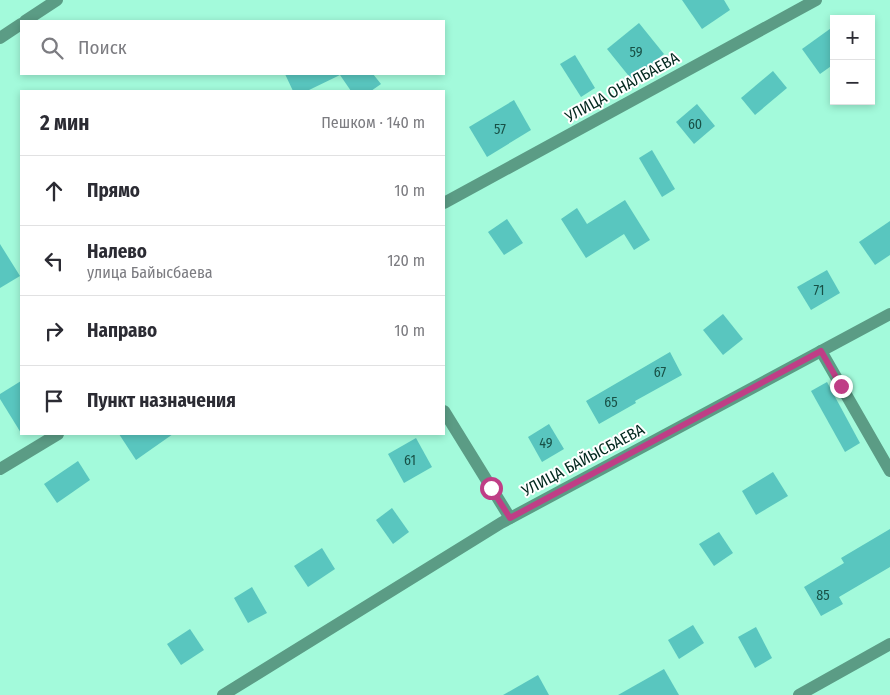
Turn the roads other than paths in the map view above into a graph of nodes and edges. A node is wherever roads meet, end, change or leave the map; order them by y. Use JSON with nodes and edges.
{"nodes":[{"id":1,"x":57,"y":0,"type":"edge"},
{"id":2,"x":816,"y":0,"type":"edge"},
{"id":3,"x":27,"y":20,"type":"edge"},
{"id":4,"x":20,"y":25,"type":"edge"},
{"id":5,"x":0,"y":38,"type":"edge"},
{"id":6,"x":445,"y":202,"type":"edge"},
{"id":7,"x":890,"y":314,"type":"edge"},
{"id":8,"x":821,"y":351,"type":"junction"},
{"id":9,"x":445,"y":413,"type":"edge"},
{"id":10,"x":56,"y":435,"type":"edge"},
{"id":11,"x":0,"y":469,"type":"edge"},
{"id":12,"x":890,"y":471,"type":"edge"},
{"id":13,"x":510,"y":518,"type":"junction"},
{"id":14,"x":890,"y":644,"type":"edge"},
{"id":15,"x":223,"y":695,"type":"edge"},
{"id":16,"x":799,"y":695,"type":"edge"}],
"edges":[{"from":1,"to":3,"type":"street"},
{"from":2,"to":6,"type":"street","name":"УЛИЦА ОНАЛБАЕВА"},
{"from":4,"to":5,"type":"street"},
{"from":7,"to":8,"type":"street","name":"УЛИЦА БАЙЫСБАЕВА"},
{"from":8,"to":12,"type":"street"},
{"from":8,"to":13,"type":"street","name":"УЛИЦА БАЙЫСБАЕВА"},
{"from":9,"to":13,"type":"street"},
{"from":10,"to":11,"type":"street"},
{"from":13,"to":15,"type":"street","name":"УЛИЦА БАЙЫСБАЕВА"},
{"from":14,"to":16,"type":"street"}]}
